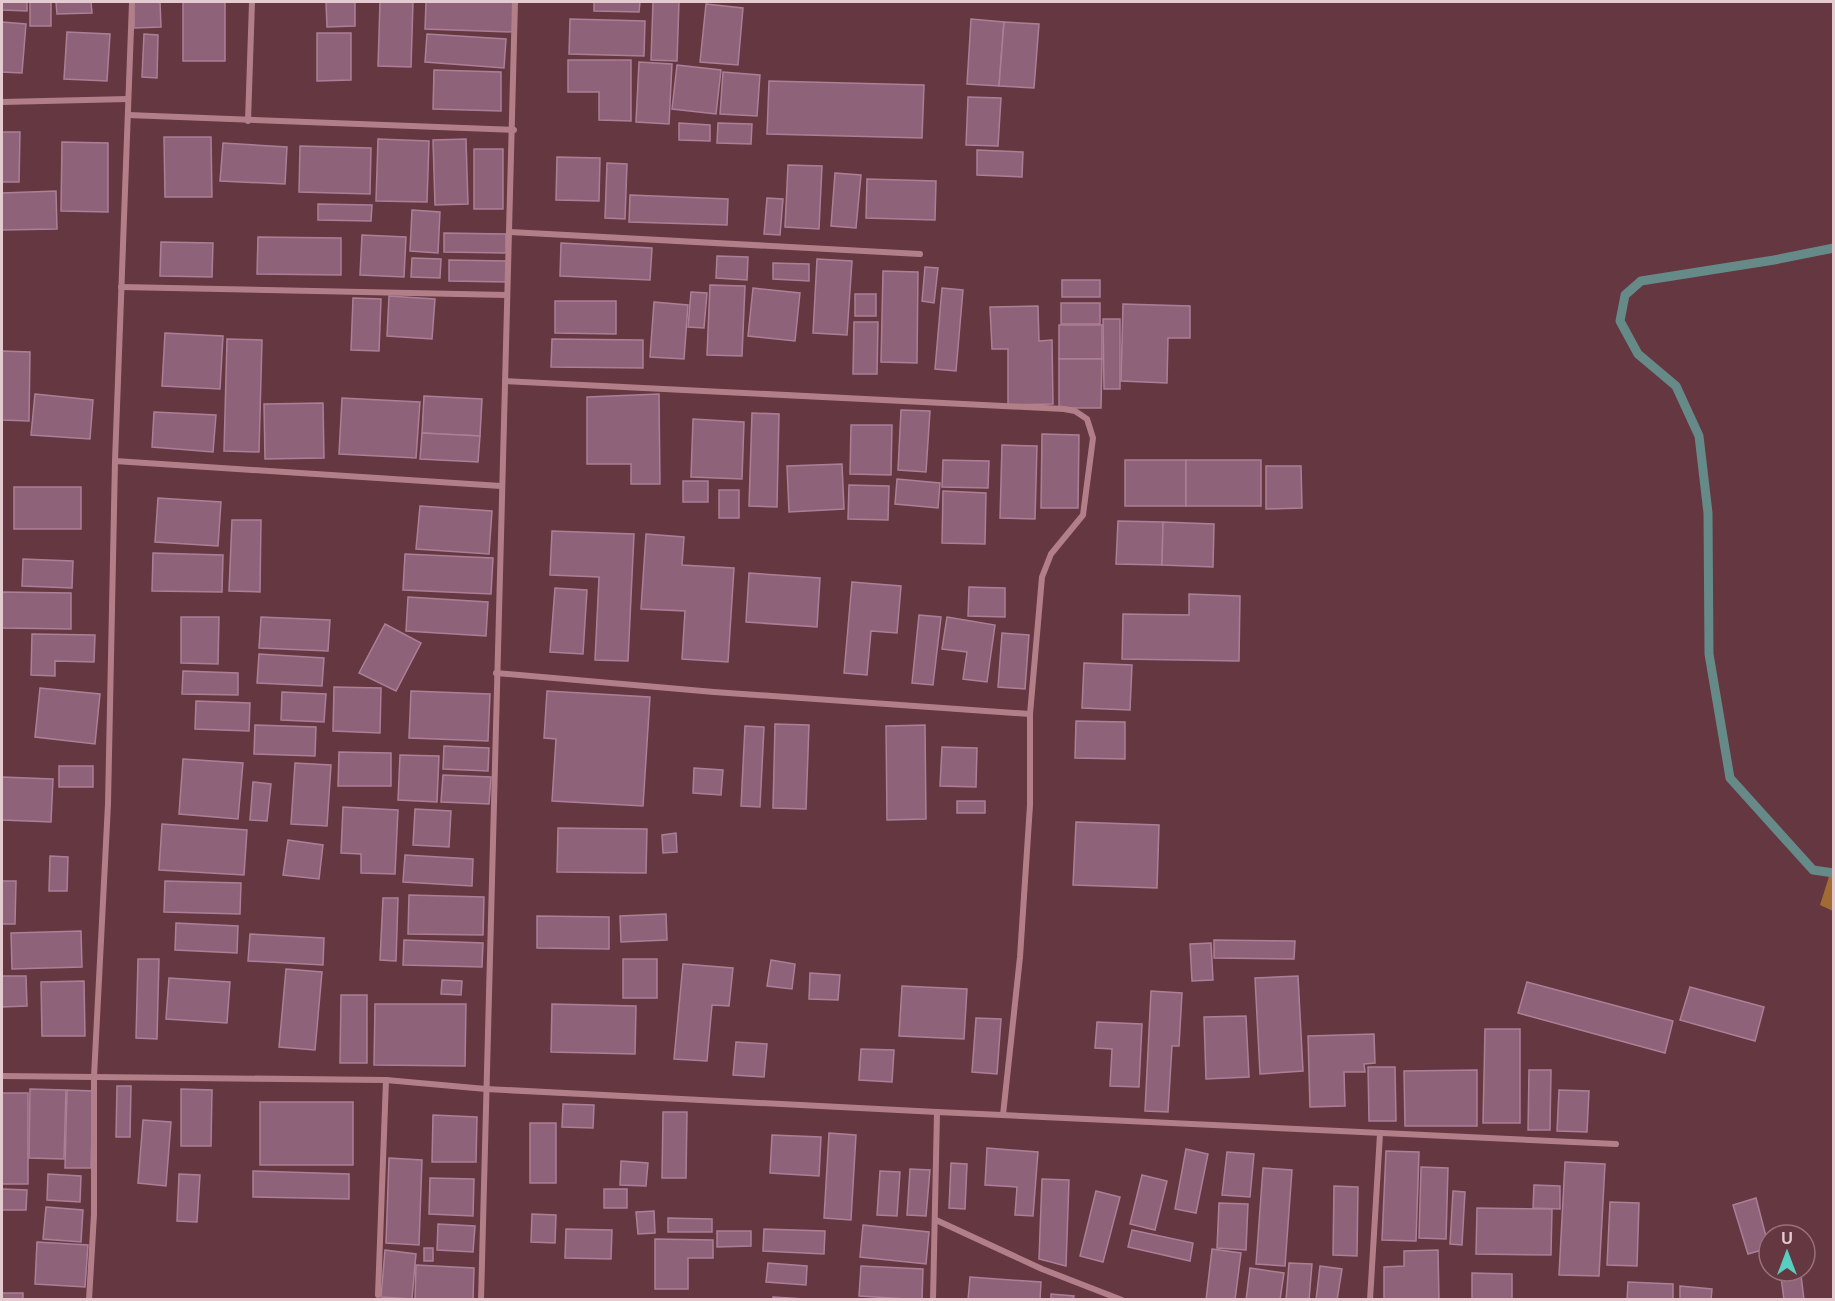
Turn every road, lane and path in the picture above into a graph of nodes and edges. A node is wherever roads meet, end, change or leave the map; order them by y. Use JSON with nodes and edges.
{"nodes":[{"id":1,"x":132,"y":2,"type":"edge"},
{"id":2,"x":252,"y":2,"type":"edge"},
{"id":3,"x":515,"y":2,"type":"edge"},
{"id":4,"x":128,"y":99,"type":"junction"},
{"id":5,"x":2,"y":102,"type":"edge"},
{"id":6,"x":128,"y":115,"type":"junction"},
{"id":7,"x":248,"y":121,"type":"junction"},
{"id":8,"x":514,"y":130,"type":"junction"},
{"id":9,"x":510,"y":232,"type":"junction"},
{"id":10,"x":920,"y":254,"type":"dead end"},
{"id":11,"x":121,"y":288,"type":"junction"},
{"id":12,"x":507,"y":296,"type":"junction"},
{"id":13,"x":505,"y":381,"type":"junction"},
{"id":14,"x":114,"y":461,"type":"junction"},
{"id":15,"x":501,"y":486,"type":"junction"},
{"id":16,"x":496,"y":673,"type":"junction"},
{"id":17,"x":1030,"y":714,"type":"junction"},
{"id":18,"x":2,"y":1076,"type":"edge"},
{"id":19,"x":94,"y":1077,"type":"junction"},
{"id":20,"x":386,"y":1080,"type":"junction"},
{"id":21,"x":486,"y":1089,"type":"junction"},
{"id":22,"x":938,"y":1112,"type":"junction"},
{"id":23,"x":1003,"y":1115,"type":"junction"},
{"id":24,"x":1380,"y":1134,"type":"junction"},
{"id":25,"x":1616,"y":1144,"type":"dead end"},
{"id":26,"x":936,"y":1220,"type":"junction"},
{"id":27,"x":378,"y":1295,"type":"dead end"},
{"id":28,"x":89,"y":1299,"type":"edge"},
{"id":29,"x":481,"y":1299,"type":"edge"},
{"id":30,"x":933,"y":1299,"type":"edge"},
{"id":31,"x":1122,"y":1299,"type":"edge"},
{"id":32,"x":1370,"y":1299,"type":"edge"}],
"edges":[{"from":1,"to":4,"type":"street"},
{"from":2,"to":7,"type":"street"},
{"from":3,"to":8,"type":"street"},
{"from":4,"to":5,"type":"street"},
{"from":4,"to":6,"type":"street"},
{"from":6,"to":7,"type":"street"},
{"from":6,"to":11,"type":"street"},
{"from":7,"to":8,"type":"street"},
{"from":8,"to":9,"type":"street"},
{"from":9,"to":10,"type":"street"},
{"from":9,"to":12,"type":"street"},
{"from":11,"to":12,"type":"street"},
{"from":11,"to":14,"type":"street"},
{"from":12,"to":13,"type":"street"},
{"from":13,"to":15,"type":"street"},
{"from":13,"to":17,"type":"street"},
{"from":14,"to":15,"type":"street"},
{"from":14,"to":19,"type":"street"},
{"from":15,"to":16,"type":"street"},
{"from":16,"to":17,"type":"street"},
{"from":16,"to":21,"type":"street"},
{"from":17,"to":23,"type":"street"},
{"from":18,"to":19,"type":"street"},
{"from":19,"to":20,"type":"street"},
{"from":19,"to":28,"type":"street"},
{"from":20,"to":21,"type":"street"},
{"from":20,"to":27,"type":"street"},
{"from":21,"to":22,"type":"street"},
{"from":21,"to":29,"type":"street"},
{"from":22,"to":23,"type":"street"},
{"from":22,"to":26,"type":"street"},
{"from":23,"to":24,"type":"street"},
{"from":24,"to":25,"type":"street"},
{"from":24,"to":32,"type":"street"},
{"from":26,"to":30,"type":"street"},
{"from":26,"to":31,"type":"street"}]}
